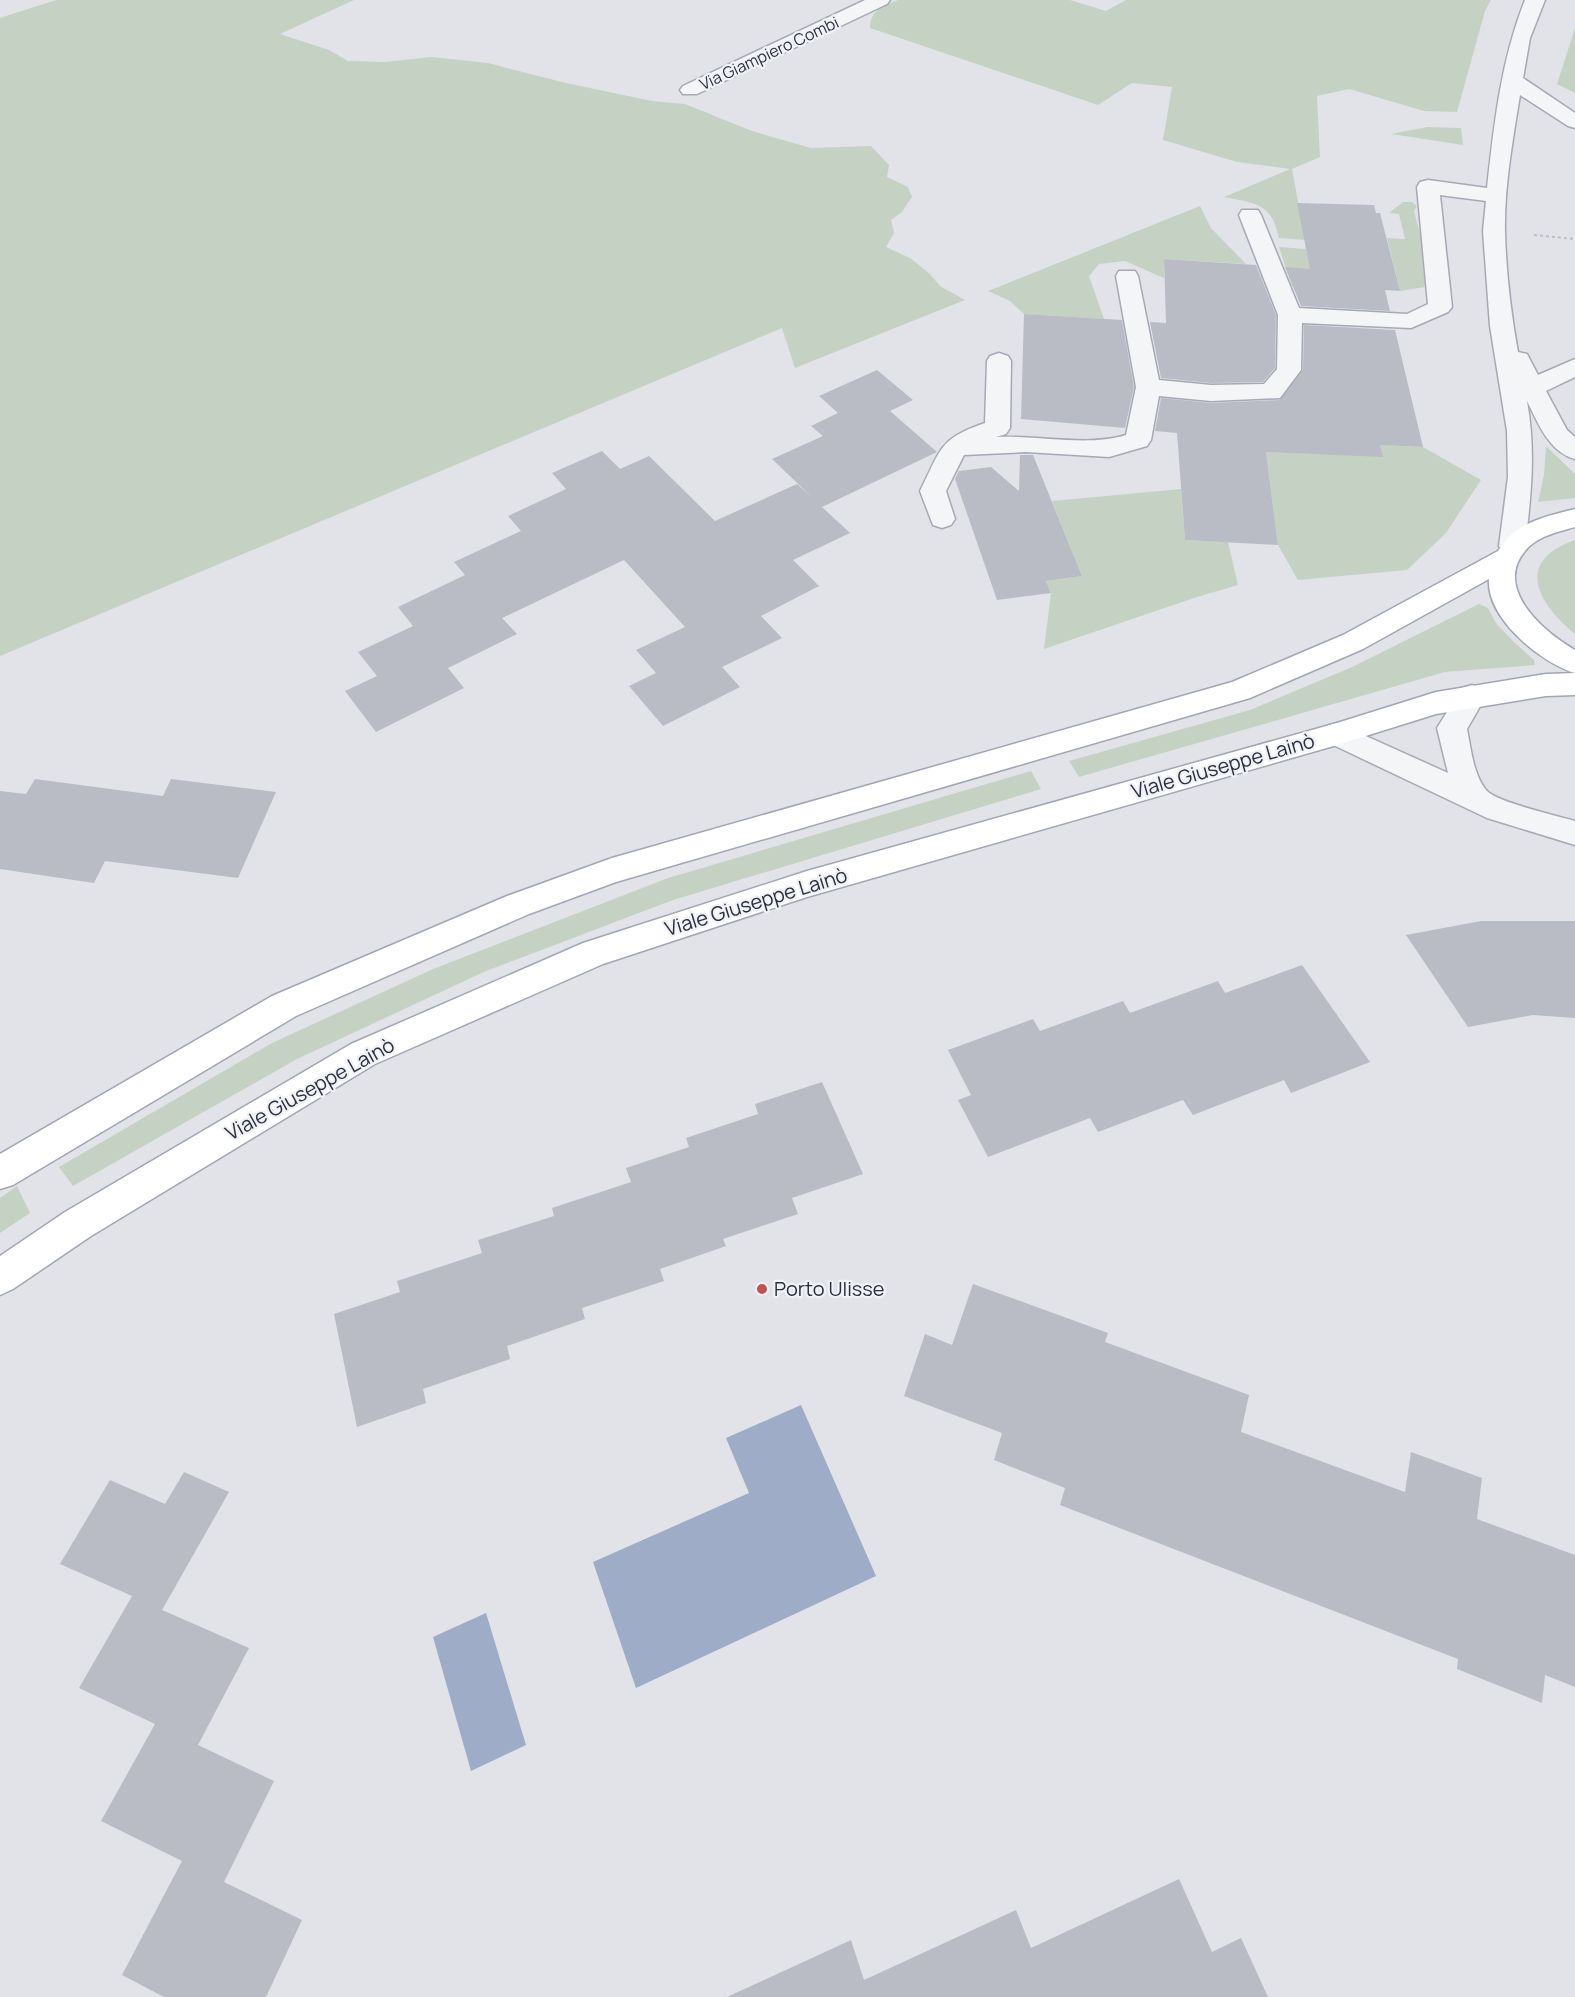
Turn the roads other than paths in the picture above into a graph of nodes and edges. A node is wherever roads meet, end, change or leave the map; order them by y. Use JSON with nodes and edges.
{"nodes":[{"id":1,"x":880,"y":0,"type":"edge"},
{"id":2,"x":1535,"y":0,"type":"edge"},
{"id":3,"x":1512,"y":80,"type":"junction"},
{"id":4,"x":690,"y":90,"type":"dead end"},
{"id":5,"x":1575,"y":123,"type":"edge"},
{"id":6,"x":1497,"y":196,"type":"junction"},
{"id":7,"x":1250,"y":215,"type":"dead end"},
{"id":8,"x":1127,"y":276,"type":"dead end"},
{"id":9,"x":1290,"y":315,"type":"junction"},
{"id":10,"x":1502,"y":326,"type":"junction"},
{"id":11,"x":999,"y":361,"type":"dead end"},
{"id":12,"x":1575,"y":367,"type":"edge"},
{"id":13,"x":1148,"y":387,"type":"junction"},
{"id":14,"x":1532,"y":388,"type":"junction"},
{"id":15,"x":956,"y":447,"type":"junction"},
{"id":16,"x":1575,"y":451,"type":"edge"},
{"id":17,"x":1575,"y":518,"type":"edge"},
{"id":18,"x":942,"y":519,"type":"dead end"},
{"id":19,"x":1508,"y":552,"type":"junction"},
{"id":20,"x":1575,"y":663,"type":"edge"},
{"id":21,"x":1575,"y":684,"type":"edge"},
{"id":22,"x":1472,"y":696,"type":"junction"},
{"id":23,"x":1337,"y":734,"type":"junction"},
{"id":24,"x":1475,"y":796,"type":"junction"},
{"id":25,"x":1575,"y":833,"type":"edge"},
{"id":26,"x":0,"y":1173,"type":"edge"},
{"id":27,"x":0,"y":1277,"type":"edge"}],
"edges":[{"from":1,"to":4,"type":"street","name":"Via Giampiero Combi"},
{"from":2,"to":3,"type":"street"},
{"from":3,"to":5,"type":"street"},
{"from":3,"to":6,"type":"street"},
{"from":6,"to":9,"type":"street"},
{"from":6,"to":10,"type":"street"},
{"from":7,"to":9,"type":"street"},
{"from":8,"to":13,"type":"street"},
{"from":9,"to":13,"type":"street"},
{"from":10,"to":14,"type":"street"},
{"from":10,"to":19,"type":"street"},
{"from":11,"to":15,"type":"street"},
{"from":12,"to":14,"type":"street"},
{"from":13,"to":15,"type":"street"},
{"from":14,"to":16,"type":"street"},
{"from":15,"to":18,"type":"street"},
{"from":17,"to":19,"type":"main road"},
{"from":19,"to":20,"type":"main road"},
{"from":19,"to":26,"type":"main road"},
{"from":21,"to":22,"type":"main road","name":"Viale Giuseppe Lainò"},
{"from":22,"to":23,"type":"main road","name":"Viale Giuseppe Lainò"},
{"from":22,"to":24,"type":"street"},
{"from":23,"to":24,"type":"street"},
{"from":23,"to":27,"type":"main road","name":"Viale Giuseppe Lainò"},
{"from":24,"to":25,"type":"street"}]}
